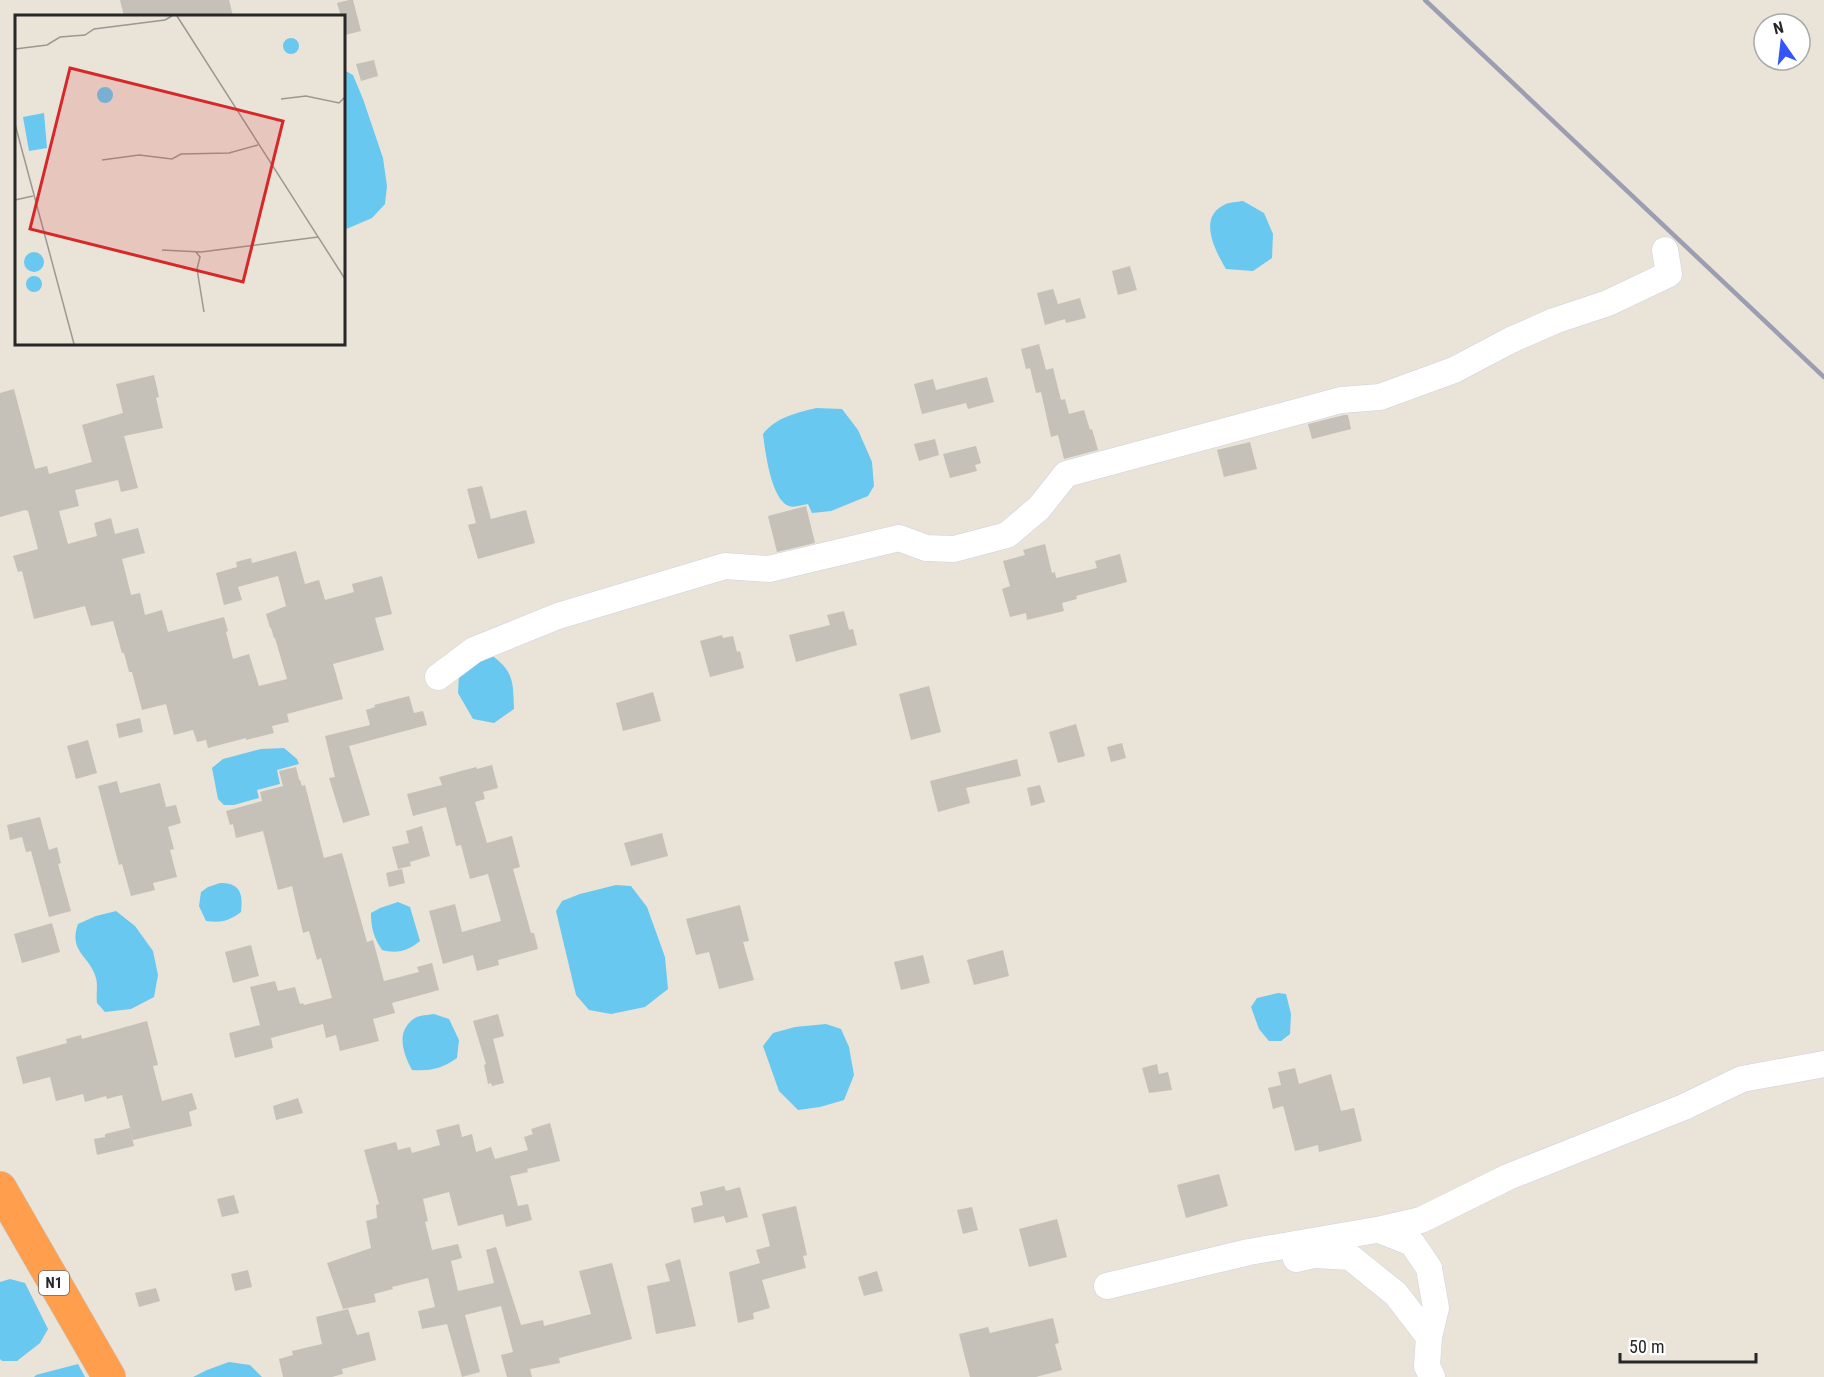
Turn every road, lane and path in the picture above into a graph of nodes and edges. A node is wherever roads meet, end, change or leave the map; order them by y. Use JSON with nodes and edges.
{"nodes":[{"id":1,"x":1665,"y":250,"type":"dead end"},
{"id":2,"x":438,"y":678,"type":"dead end"},
{"id":3,"x":1824,"y":1064,"type":"edge"},
{"id":4,"x":0,"y":1188,"type":"edge"},
{"id":5,"x":1379,"y":1230,"type":"junction"},
{"id":6,"x":1133,"y":1280,"type":"junction"},
{"id":7,"x":1107,"y":1286,"type":"dead end"},
{"id":8,"x":1429,"y":1337,"type":"junction"},
{"id":9,"x":109,"y":1377,"type":"edge"},
{"id":10,"x":1432,"y":1377,"type":"edge"}],
"edges":[{"from":1,"to":2,"type":"street"},
{"from":3,"to":5,"type":"street"},
{"from":4,"to":9,"type":"highway","number":"N1"},
{"from":5,"to":6,"type":"street"},
{"from":5,"to":8,"type":"street"},
{"from":6,"to":7,"type":"street"},
{"from":6,"to":8,"type":"street"},
{"from":8,"to":10,"type":"street"}]}
